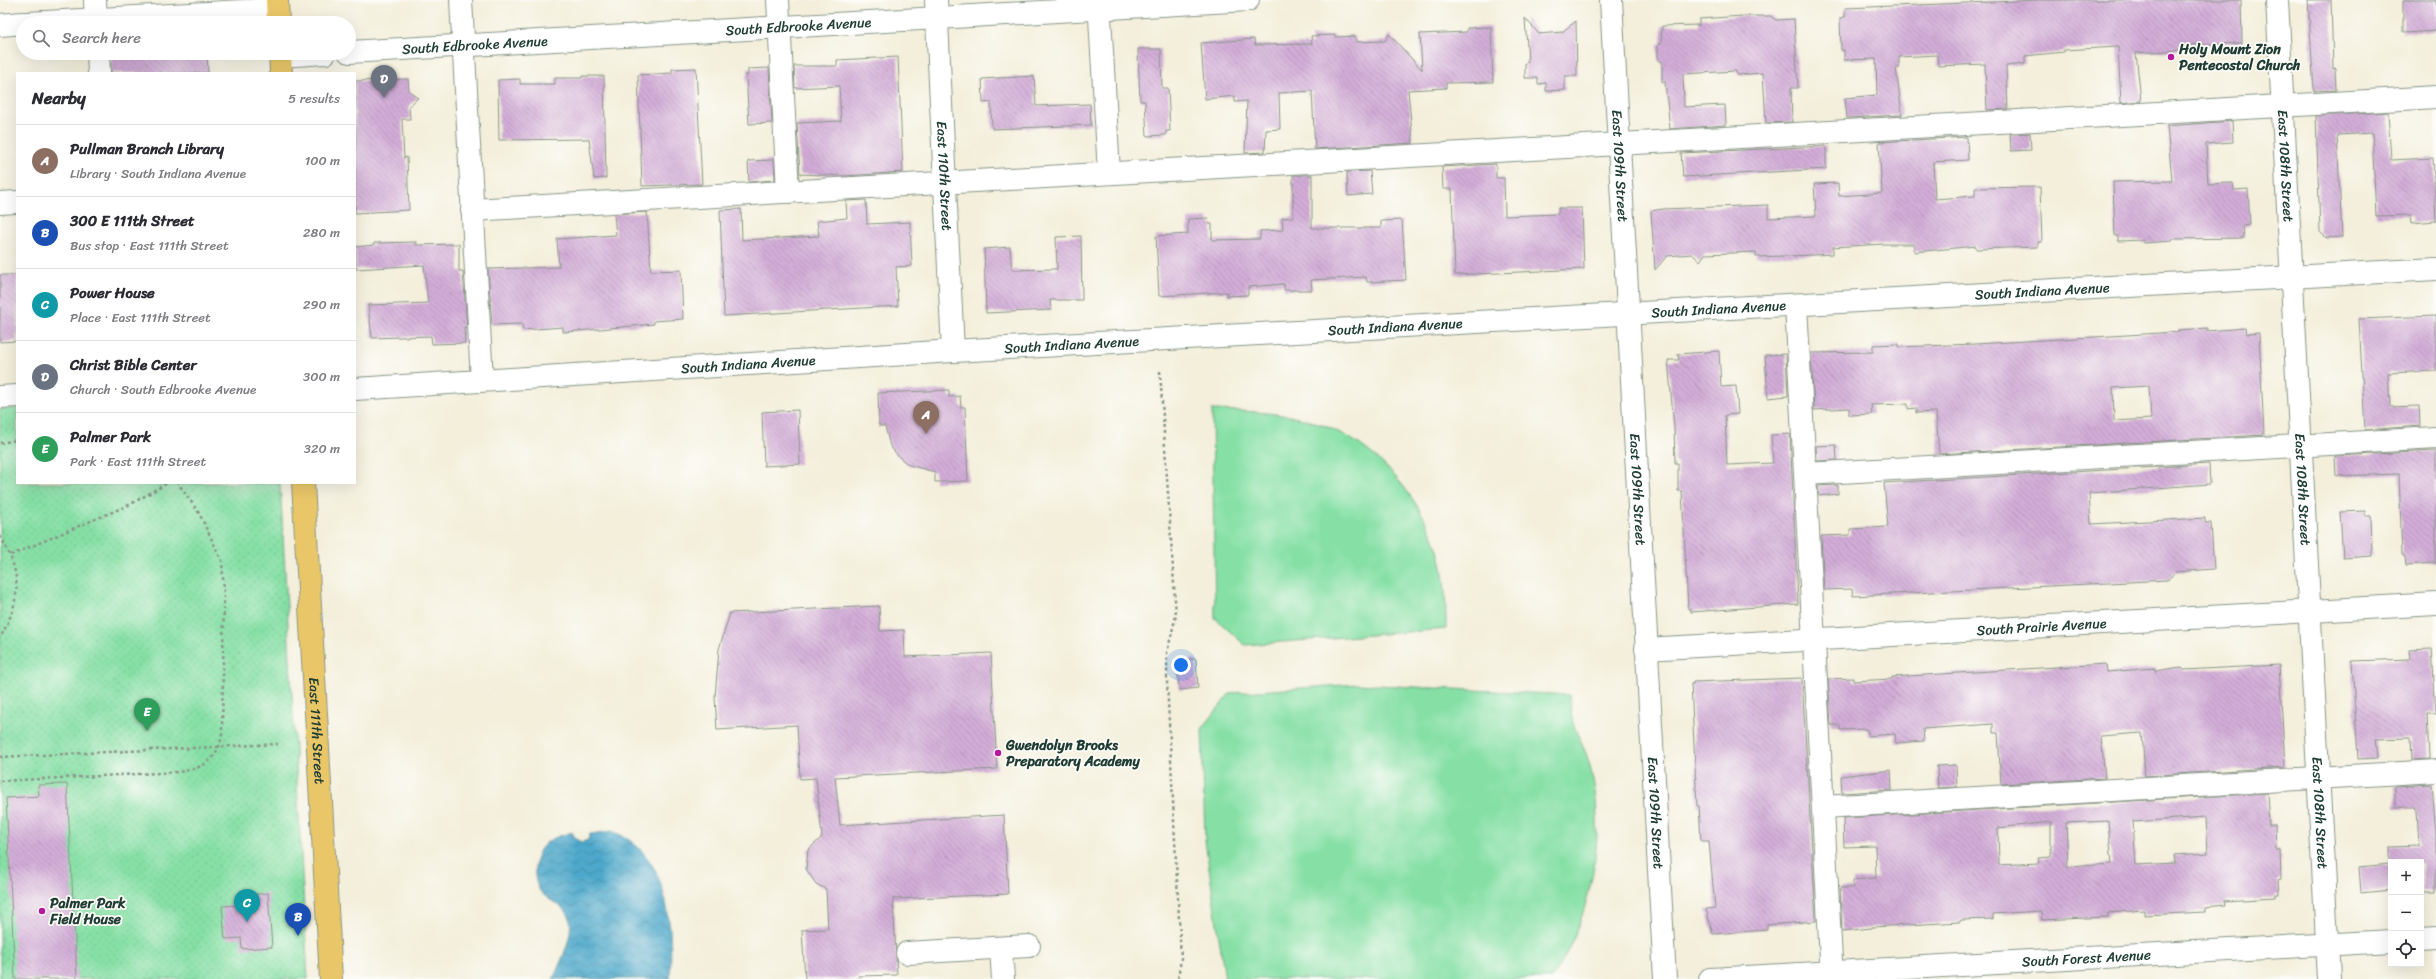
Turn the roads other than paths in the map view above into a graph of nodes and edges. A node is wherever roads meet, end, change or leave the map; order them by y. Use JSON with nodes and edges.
{"nodes":[{"id":1,"x":461,"y":0,"type":"edge"},
{"id":2,"x":778,"y":0,"type":"edge"},
{"id":3,"x":1248,"y":0,"type":"edge"},
{"id":4,"x":1611,"y":0,"type":"edge"},
{"id":5,"x":2277,"y":0,"type":"edge"},
{"id":6,"x":1099,"y":4,"type":"edge"},
{"id":7,"x":937,"y":9,"type":"edge"},
{"id":8,"x":277,"y":11,"type":"edge"},
{"id":9,"x":96,"y":14,"type":"edge"},
{"id":10,"x":81,"y":16,"type":"edge"},
{"id":11,"x":16,"y":23,"type":"edge"},
{"id":12,"x":0,"y":24,"type":"edge"},
{"id":13,"x":779,"y":27,"type":"junction"},
{"id":14,"x":463,"y":45,"type":"junction"},
{"id":15,"x":356,"y":52,"type":"edge"},
{"id":16,"x":98,"y":60,"type":"edge"},
{"id":17,"x":99,"y":72,"type":"edge"},
{"id":18,"x":2436,"y":97,"type":"edge"},
{"id":19,"x":2283,"y":106,"type":"junction"},
{"id":20,"x":1618,"y":144,"type":"junction"},
{"id":21,"x":1109,"y":173,"type":"junction"},
{"id":22,"x":945,"y":183,"type":"junction"},
{"id":23,"x":788,"y":192,"type":"junction"},
{"id":24,"x":16,"y":202,"type":"edge"},
{"id":25,"x":0,"y":203,"type":"edge"},
{"id":26,"x":472,"y":210,"type":"junction"},
{"id":27,"x":2436,"y":269,"type":"edge"},
{"id":28,"x":2292,"y":278,"type":"junction"},
{"id":29,"x":1796,"y":305,"type":"junction"},
{"id":30,"x":1628,"y":315,"type":"junction"},
{"id":31,"x":953,"y":351,"type":"junction"},
{"id":32,"x":482,"y":380,"type":"junction"},
{"id":33,"x":356,"y":388,"type":"edge"},
{"id":34,"x":16,"y":396,"type":"edge"},
{"id":35,"x":0,"y":397,"type":"edge"},
{"id":36,"x":2436,"y":438,"type":"edge"},
{"id":37,"x":2301,"y":446,"type":"junction"},
{"id":38,"x":1805,"y":474,"type":"junction"},
{"id":39,"x":303,"y":484,"type":"edge"},
{"id":40,"x":2436,"y":604,"type":"edge"},
{"id":41,"x":2310,"y":611,"type":"junction"},
{"id":42,"x":1814,"y":640,"type":"junction"},
{"id":43,"x":1646,"y":649,"type":"junction"},
{"id":44,"x":2436,"y":771,"type":"edge"},
{"id":45,"x":2318,"y":778,"type":"junction"},
{"id":46,"x":1823,"y":807,"type":"junction"},
{"id":47,"x":2436,"y":938,"type":"edge"},
{"id":48,"x":2424,"y":939,"type":"edge"},
{"id":49,"x":2388,"y":941,"type":"edge"},
{"id":50,"x":2327,"y":944,"type":"junction"},
{"id":51,"x":1029,"y":946,"type":"dead end"},
{"id":52,"x":1001,"y":948,"type":"junction"},
{"id":53,"x":907,"y":953,"type":"dead end"},
{"id":54,"x":1832,"y":976,"type":"edge"},
{"id":55,"x":331,"y":979,"type":"edge"},
{"id":56,"x":1002,"y":979,"type":"edge"},
{"id":57,"x":1665,"y":979,"type":"edge"},
{"id":58,"x":1710,"y":979,"type":"edge"},
{"id":59,"x":2329,"y":979,"type":"edge"}],
"edges":[{"from":1,"to":14,"type":"street"},
{"from":2,"to":13,"type":"street"},
{"from":3,"to":6,"type":"street","name":"South Edbrooke Avenue"},
{"from":4,"to":20,"type":"street","name":"East 109th Street"},
{"from":5,"to":19,"type":"street","name":"East 108th Street"},
{"from":6,"to":7,"type":"street","name":"South Edbrooke Avenue"},
{"from":6,"to":21,"type":"street"},
{"from":7,"to":13,"type":"street","name":"South Edbrooke Avenue"},
{"from":7,"to":22,"type":"street","name":"East 110th Street"},
{"from":8,"to":9,"type":"street"},
{"from":9,"to":10,"type":"street"},
{"from":11,"to":12,"type":"street"},
{"from":13,"to":14,"type":"street","name":"South Edbrooke Avenue"},
{"from":13,"to":23,"type":"street"},
{"from":14,"to":15,"type":"street","name":"South Edbrooke Avenue"},
{"from":14,"to":26,"type":"street"},
{"from":16,"to":17,"type":"street"},
{"from":18,"to":19,"type":"street"},
{"from":19,"to":20,"type":"street"},
{"from":19,"to":28,"type":"street","name":"East 108th Street"},
{"from":20,"to":21,"type":"street"},
{"from":20,"to":30,"type":"street","name":"East 109th Street"},
{"from":21,"to":22,"type":"street"},
{"from":22,"to":23,"type":"street"},
{"from":22,"to":31,"type":"street","name":"East 110th Street"},
{"from":23,"to":26,"type":"street"},
{"from":24,"to":25,"type":"street"},
{"from":26,"to":32,"type":"street"},
{"from":27,"to":28,"type":"street","name":"South Indiana Avenue"},
{"from":28,"to":29,"type":"street","name":"South Indiana Avenue"},
{"from":28,"to":37,"type":"street","name":"East 108th Street"},
{"from":29,"to":30,"type":"street","name":"South Indiana Avenue"},
{"from":29,"to":38,"type":"street"},
{"from":30,"to":31,"type":"street","name":"South Indiana Avenue"},
{"from":30,"to":43,"type":"street","name":"East 109th Street"},
{"from":31,"to":32,"type":"street","name":"South Indiana Avenue"},
{"from":32,"to":33,"type":"street","name":"South Indiana Avenue"},
{"from":34,"to":35,"type":"street"},
{"from":36,"to":37,"type":"street"},
{"from":37,"to":38,"type":"street"},
{"from":37,"to":41,"type":"street","name":"East 108th Street"},
{"from":38,"to":42,"type":"street"},
{"from":39,"to":55,"type":"main road","name":"East 111th Street"},
{"from":40,"to":41,"type":"street","name":"South Prairie Avenue"},
{"from":41,"to":42,"type":"street","name":"South Prairie Avenue"},
{"from":41,"to":45,"type":"street","name":"East 108th Street"},
{"from":42,"to":43,"type":"street","name":"South Prairie Avenue"},
{"from":42,"to":46,"type":"street"},
{"from":43,"to":57,"type":"street","name":"East 109th Street"},
{"from":44,"to":45,"type":"street"},
{"from":45,"to":46,"type":"street"},
{"from":45,"to":50,"type":"street","name":"East 108th Street"},
{"from":46,"to":54,"type":"street"},
{"from":47,"to":48,"type":"street"},
{"from":49,"to":50,"type":"street","name":"South Forest Avenue"},
{"from":50,"to":54,"type":"street","name":"South Forest Avenue"},
{"from":50,"to":59,"type":"street","name":"East 108th Street"},
{"from":51,"to":52,"type":"street"},
{"from":52,"to":53,"type":"street"},
{"from":52,"to":56,"type":"street"},
{"from":54,"to":58,"type":"street","name":"South Forest Avenue"}]}
